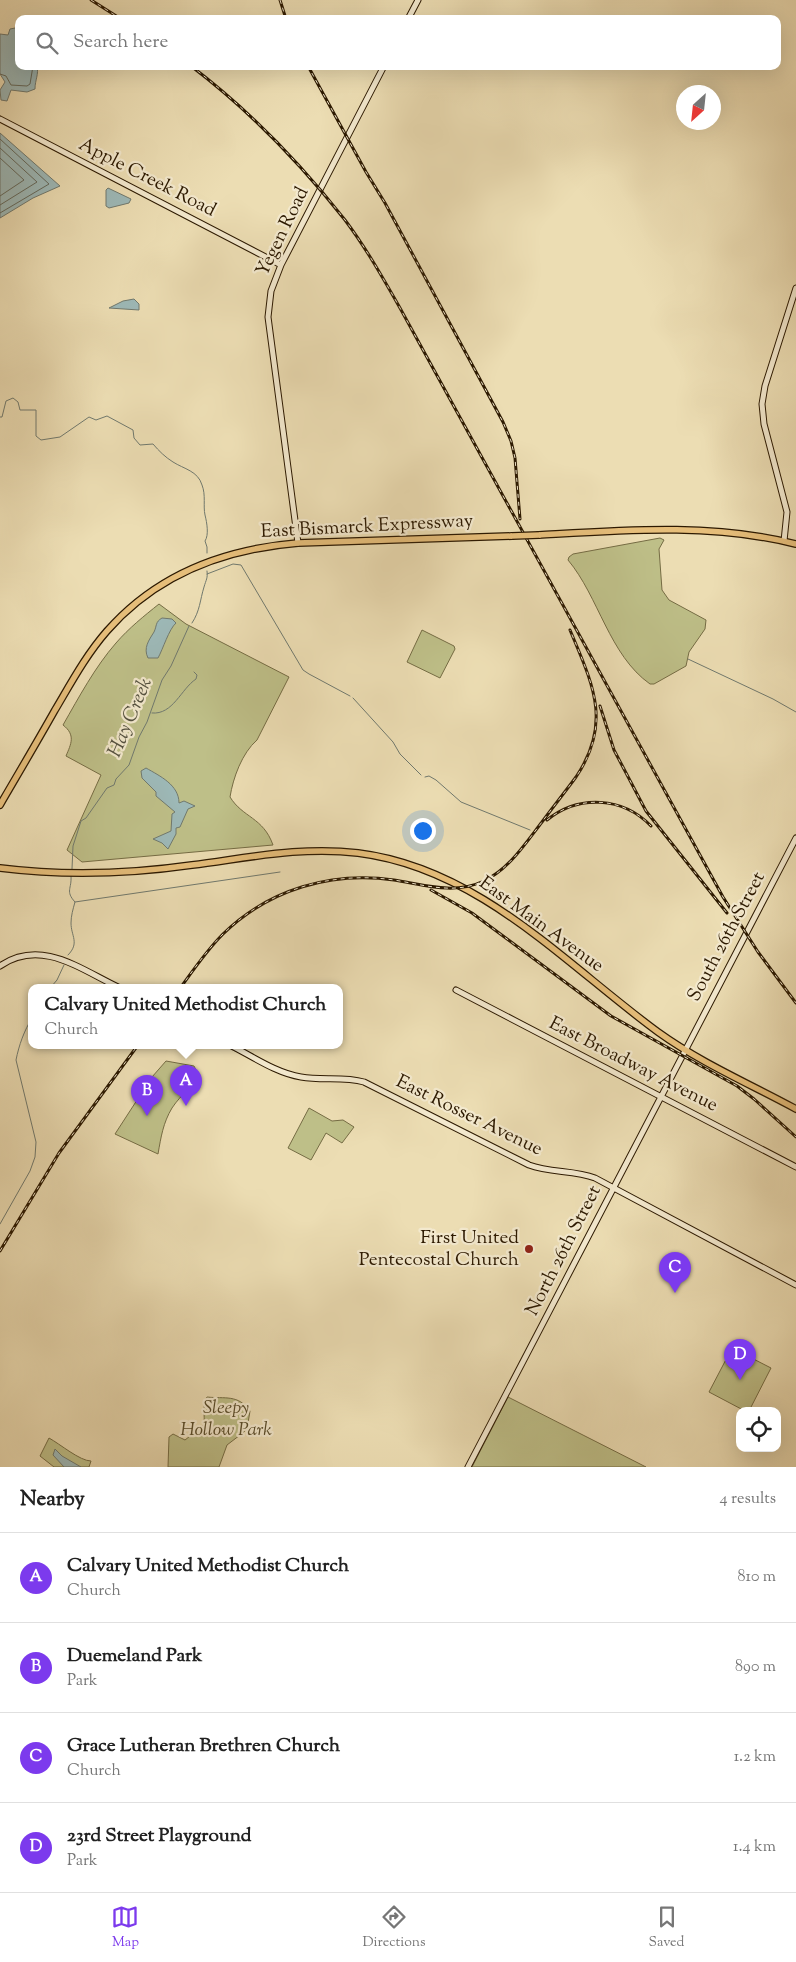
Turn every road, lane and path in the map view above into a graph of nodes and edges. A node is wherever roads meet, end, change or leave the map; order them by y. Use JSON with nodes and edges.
{"nodes":[{"id":1,"x":418,"y":0,"type":"edge"},
{"id":2,"x":410,"y":15,"type":"edge"},
{"id":3,"x":382,"y":70,"type":"edge"},
{"id":4,"x":0,"y":119,"type":"edge"},
{"id":5,"x":281,"y":265,"type":"junction"},
{"id":6,"x":796,"y":288,"type":"edge"},
{"id":7,"x":784,"y":541,"type":"junction"},
{"id":8,"x":298,"y":543,"type":"junction"},
{"id":9,"x":796,"y":544,"type":"edge"},
{"id":10,"x":0,"y":805,"type":"edge"},
{"id":11,"x":796,"y":838,"type":"edge"},
{"id":12,"x":0,"y":868,"type":"edge"},
{"id":13,"x":0,"y":966,"type":"edge"},
{"id":14,"x":112,"y":984,"type":"edge"},
{"id":15,"x":456,"y":990,"type":"dead end"},
{"id":16,"x":238,"y":1049,"type":"edge"},
{"id":17,"x":685,"y":1049,"type":"junction"},
{"id":18,"x":661,"y":1096,"type":"junction"},
{"id":19,"x":796,"y":1109,"type":"edge"},
{"id":20,"x":796,"y":1167,"type":"edge"},
{"id":21,"x":614,"y":1188,"type":"junction"},
{"id":22,"x":796,"y":1285,"type":"edge"},
{"id":23,"x":468,"y":1467,"type":"edge"}],
"edges":[{"from":1,"to":2,"type":"street"},
{"from":3,"to":5,"type":"street","name":"Yegen Road"},
{"from":4,"to":5,"type":"street","name":"Apple Creek Road"},
{"from":5,"to":8,"type":"street","name":"Yegen Road"},
{"from":6,"to":7,"type":"street"},
{"from":7,"to":8,"type":"main road","name":"East Bismarck Expressway","bridge":true},
{"from":7,"to":9,"type":"main road","name":"East Bismarck Expressway"},
{"from":8,"to":10,"type":"main road","name":"East Bismarck Expressway"},
{"from":11,"to":17,"type":"street","name":"South 26th Street"},
{"from":12,"to":17,"type":"main road","name":"East Main Avenue"},
{"from":13,"to":14,"type":"street"},
{"from":15,"to":18,"type":"street","name":"East Broadway Avenue"},
{"from":16,"to":21,"type":"street","name":"East Rosser Avenue"},
{"from":17,"to":18,"type":"street","name":"North 26th Street"},
{"from":17,"to":19,"type":"main road","name":"East Main Avenue"},
{"from":18,"to":20,"type":"street","name":"East Broadway Avenue"},
{"from":18,"to":21,"type":"street","name":"North 26th Street"},
{"from":21,"to":22,"type":"street","name":"East Rosser Avenue"},
{"from":21,"to":23,"type":"street","name":"North 26th Street"}]}
